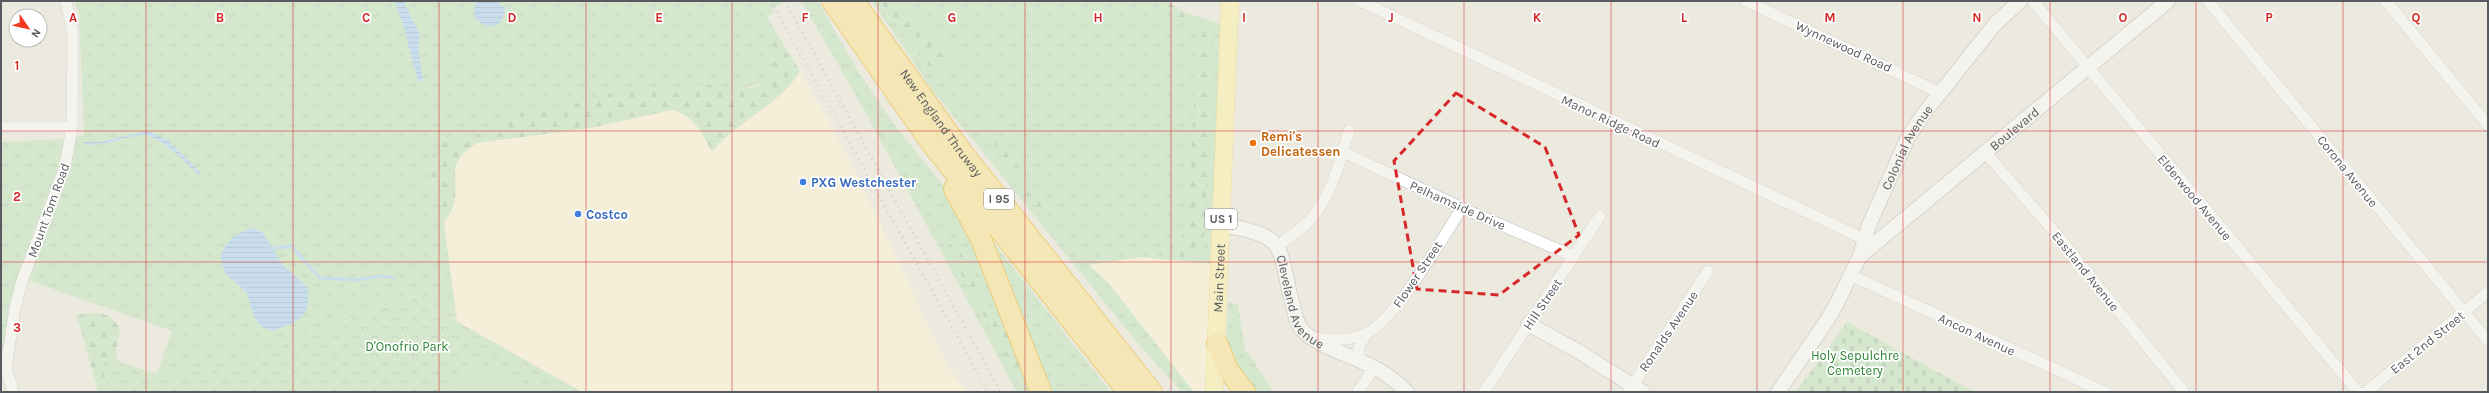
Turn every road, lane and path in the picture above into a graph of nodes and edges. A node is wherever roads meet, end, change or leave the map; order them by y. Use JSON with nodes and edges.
{"nodes":[{"id":1,"x":66,"y":1,"type":"edge"},
{"id":2,"x":832,"y":1,"type":"edge"},
{"id":3,"x":854,"y":1,"type":"edge"},
{"id":4,"x":1230,"y":1,"type":"edge"},
{"id":5,"x":1360,"y":1,"type":"edge"},
{"id":6,"x":1746,"y":1,"type":"edge"},
{"id":7,"x":2020,"y":1,"type":"edge"},
{"id":8,"x":2033,"y":1,"type":"edge"},
{"id":9,"x":2168,"y":1,"type":"edge"},
{"id":10,"x":2208,"y":1,"type":"edge"},
{"id":11,"x":2386,"y":1,"type":"edge"},
{"id":12,"x":868,"y":56,"type":"junction"},
{"id":13,"x":2088,"y":66,"type":"junction"},
{"id":14,"x":1940,"y":93,"type":"junction"},
{"id":15,"x":2488,"y":125,"type":"edge"},
{"id":16,"x":1,"y":127,"type":"edge"},
{"id":17,"x":72,"y":128,"type":"junction"},
{"id":18,"x":1349,"y":130,"type":"dead end"},
{"id":19,"x":1343,"y":152,"type":"junction"},
{"id":20,"x":1985,"y":152,"type":"junction"},
{"id":21,"x":1462,"y":208,"type":"junction"},
{"id":22,"x":1600,"y":216,"type":"dead end"},
{"id":23,"x":1220,"y":225,"type":"junction"},
{"id":24,"x":1864,"y":239,"type":"junction"},
{"id":25,"x":1278,"y":246,"type":"junction"},
{"id":26,"x":1573,"y":256,"type":"junction"},
{"id":27,"x":1860,"y":256,"type":"junction"},
{"id":28,"x":1708,"y":271,"type":"dead end"},
{"id":29,"x":1850,"y":275,"type":"junction"},
{"id":30,"x":2488,"y":292,"type":"edge"},
{"id":31,"x":2463,"y":312,"type":"junction"},
{"id":32,"x":1528,"y":324,"type":"junction"},
{"id":33,"x":1366,"y":334,"type":"junction"},
{"id":34,"x":1313,"y":338,"type":"junction"},
{"id":35,"x":2488,"y":341,"type":"edge"},
{"id":36,"x":1217,"y":343,"type":"junction"},
{"id":37,"x":1359,"y":360,"type":"junction"},
{"id":38,"x":1374,"y":367,"type":"junction"},
{"id":39,"x":3,"y":368,"type":"edge"},
{"id":40,"x":1634,"y":390,"type":"edge"},
{"id":41,"x":13,"y":392,"type":"edge"},
{"id":42,"x":1042,"y":392,"type":"edge"},
{"id":43,"x":1128,"y":392,"type":"edge"},
{"id":44,"x":1152,"y":392,"type":"edge"},
{"id":45,"x":1214,"y":392,"type":"edge"},
{"id":46,"x":1245,"y":392,"type":"edge"},
{"id":47,"x":1358,"y":392,"type":"edge"},
{"id":48,"x":1407,"y":392,"type":"edge"},
{"id":49,"x":1484,"y":392,"type":"edge"},
{"id":50,"x":1778,"y":392,"type":"edge"},
{"id":51,"x":2105,"y":392,"type":"edge"},
{"id":52,"x":2184,"y":392,"type":"edge"},
{"id":53,"x":2358,"y":392,"type":"edge"},
{"id":54,"x":2366,"y":392,"type":"edge"}],
"edges":[{"from":1,"to":17,"type":"street","name":"Mount Tom Road"},
{"from":2,"to":12,"type":"highway","name":"New England Thruway","number":"I 95"},
{"from":3,"to":44,"type":"highway","name":"New England Thruway","number":"I 95"},
{"from":4,"to":23,"type":"main road","name":"Main Street","number":"US 1"},
{"from":5,"to":24,"type":"street","name":"Manor Ridge Road"},
{"from":6,"to":14,"type":"street","name":"Wynnewood Road"},
{"from":7,"to":14,"type":"street","name":"Colonial Avenue"},
{"from":8,"to":13,"type":"street","name":"Elderwood Avenue"},
{"from":9,"to":13,"type":"street","name":"Boulevard"},
{"from":10,"to":31,"type":"street","name":"Corona Avenue"},
{"from":11,"to":15,"type":"street"},
{"from":12,"to":42,"type":"highway"},
{"from":12,"to":43,"type":"highway","name":"New England Thruway","number":"I 95"},
{"from":13,"to":20,"type":"street","name":"Boulevard"},
{"from":13,"to":53,"type":"street","name":"Elderwood Avenue"},
{"from":14,"to":24,"type":"street","name":"Colonial Avenue"},
{"from":16,"to":17,"type":"street"},
{"from":17,"to":39,"type":"street","name":"Mount Tom Road"},
{"from":18,"to":19,"type":"street"},
{"from":19,"to":21,"type":"street","name":"Pelhamside Drive"},
{"from":19,"to":25,"type":"street"},
{"from":20,"to":27,"type":"street","name":"Boulevard"},
{"from":20,"to":52,"type":"street","name":"Eastland Avenue"},
{"from":21,"to":26,"type":"street","name":"Pelhamside Drive"},
{"from":21,"to":33,"type":"street","name":"Flower Street"},
{"from":22,"to":26,"type":"street","name":"Hill Street"},
{"from":23,"to":25,"type":"street","name":"Cleveland Avenue"},
{"from":23,"to":36,"type":"main road","name":"Main Street","number":"US 1"},
{"from":24,"to":27,"type":"street","name":"Colonial Avenue"},
{"from":25,"to":34,"type":"street","name":"Cleveland Avenue"},
{"from":26,"to":32,"type":"street","name":"Hill Street"},
{"from":27,"to":29,"type":"street","name":"Colonial Avenue"},
{"from":28,"to":40,"type":"street","name":"Ronalds Avenue"},
{"from":29,"to":50,"type":"street","name":"Colonial Avenue"},
{"from":29,"to":51,"type":"street","name":"Ancon Avenue"},
{"from":30,"to":31,"type":"street","name":"East 2nd Street"},
{"from":31,"to":35,"type":"street","name":"Corona Avenue"},
{"from":31,"to":54,"type":"street","name":"East 2nd Street"},
{"from":32,"to":40,"type":"street"},
{"from":32,"to":49,"type":"street","name":"Hill Street"},
{"from":33,"to":34,"type":"street","name":"Flower Street"},
{"from":33,"to":37,"type":"street"},
{"from":34,"to":37,"type":"street","name":"Cleveland Avenue"},
{"from":36,"to":45,"type":"main road","name":"Main Street","number":"US 1"},
{"from":36,"to":46,"type":"highway"},
{"from":37,"to":38,"type":"street","name":"Cleveland Avenue"},
{"from":38,"to":47,"type":"street"},
{"from":38,"to":48,"type":"street","name":"Cleveland Avenue"},
{"from":39,"to":41,"type":"street","name":"Mount Tom Road"}]}
